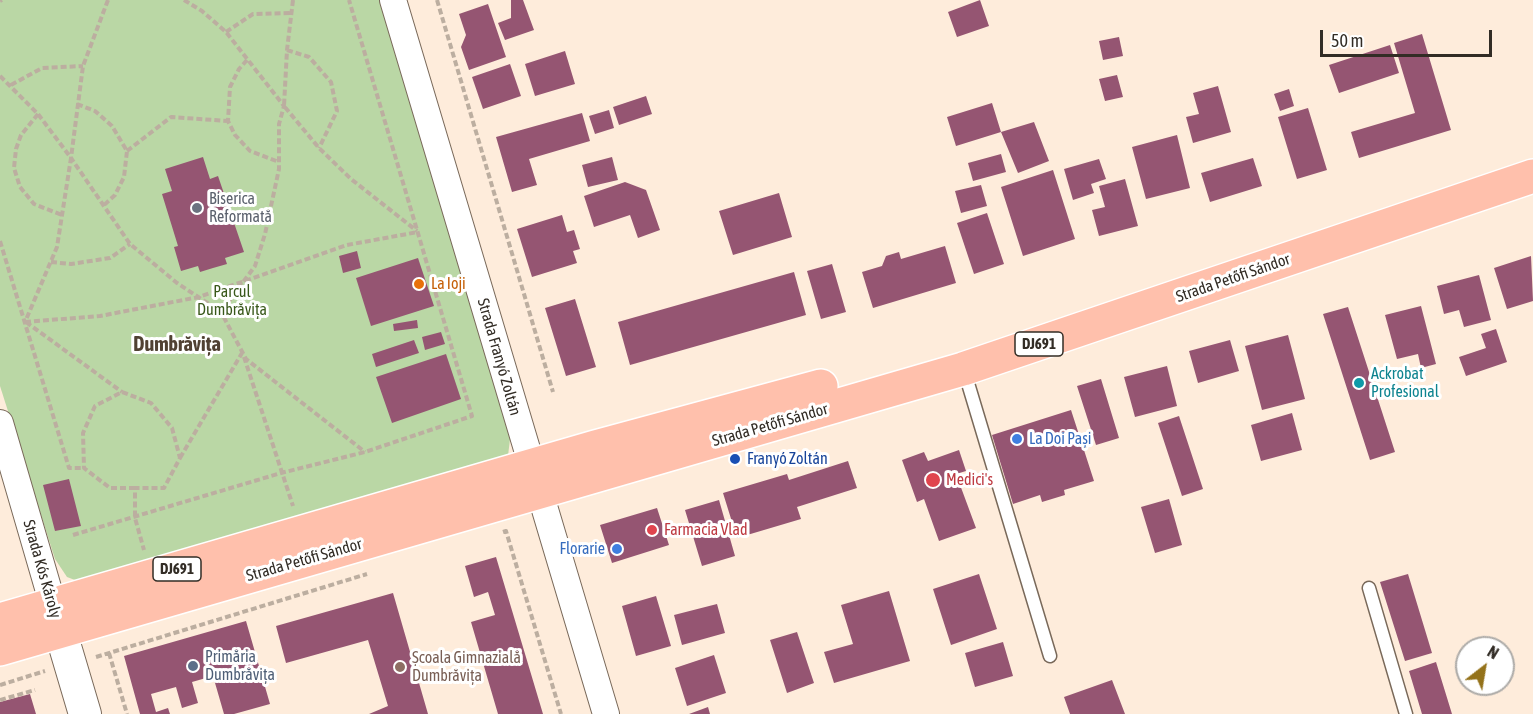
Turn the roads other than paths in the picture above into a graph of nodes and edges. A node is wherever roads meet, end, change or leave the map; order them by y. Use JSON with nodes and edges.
{"nodes":[{"id":1,"x":393,"y":0,"type":"edge"},
{"id":2,"x":1533,"y":153,"type":"edge"},
{"id":3,"x":1533,"y":176,"type":"edge"},
{"id":4,"x":963,"y":369,"type":"junction"},
{"id":5,"x":0,"y":423,"type":"edge"},
{"id":6,"x":535,"y":479,"type":"junction"},
{"id":7,"x":1369,"y":588,"type":"dead end"},
{"id":8,"x":57,"y":619,"type":"junction"},
{"id":9,"x":0,"y":620,"type":"edge"},
{"id":10,"x":0,"y":649,"type":"edge"},
{"id":11,"x":1050,"y":656,"type":"dead end"},
{"id":12,"x":85,"y":714,"type":"edge"},
{"id":13,"x":606,"y":714,"type":"edge"},
{"id":14,"x":1406,"y":714,"type":"edge"}],
"edges":[{"from":1,"to":6,"type":"street","name":"Strada Franyó Zoltán"},
{"from":2,"to":6,"type":"main road","name":"Strada Petőfi Sándor","number":"DJ691"},
{"from":3,"to":4,"type":"main road","name":"Strada Petőfi Sándor","number":"DJ691"},
{"from":4,"to":6,"type":"main road","name":"Strada Petőfi Sándor","number":"DJ691"},
{"from":4,"to":11,"type":"lane"},
{"from":5,"to":8,"type":"street","name":"Strada Kós Károly"},
{"from":6,"to":8,"type":"main road","name":"Strada Petőfi Sándor","number":"DJ691"},
{"from":6,"to":8,"type":"main road","name":"Strada Petőfi Sándor","number":"DJ691"},
{"from":6,"to":13,"type":"street","name":"Strada Franyó Zoltán"},
{"from":7,"to":14,"type":"lane"},
{"from":8,"to":9,"type":"main road","name":"Strada Petőfi Sándor","number":"DJ691"},
{"from":8,"to":10,"type":"main road","name":"Strada Petőfi Sándor","number":"DJ691"},
{"from":8,"to":12,"type":"street","name":"Strada Kós Károly"}]}
